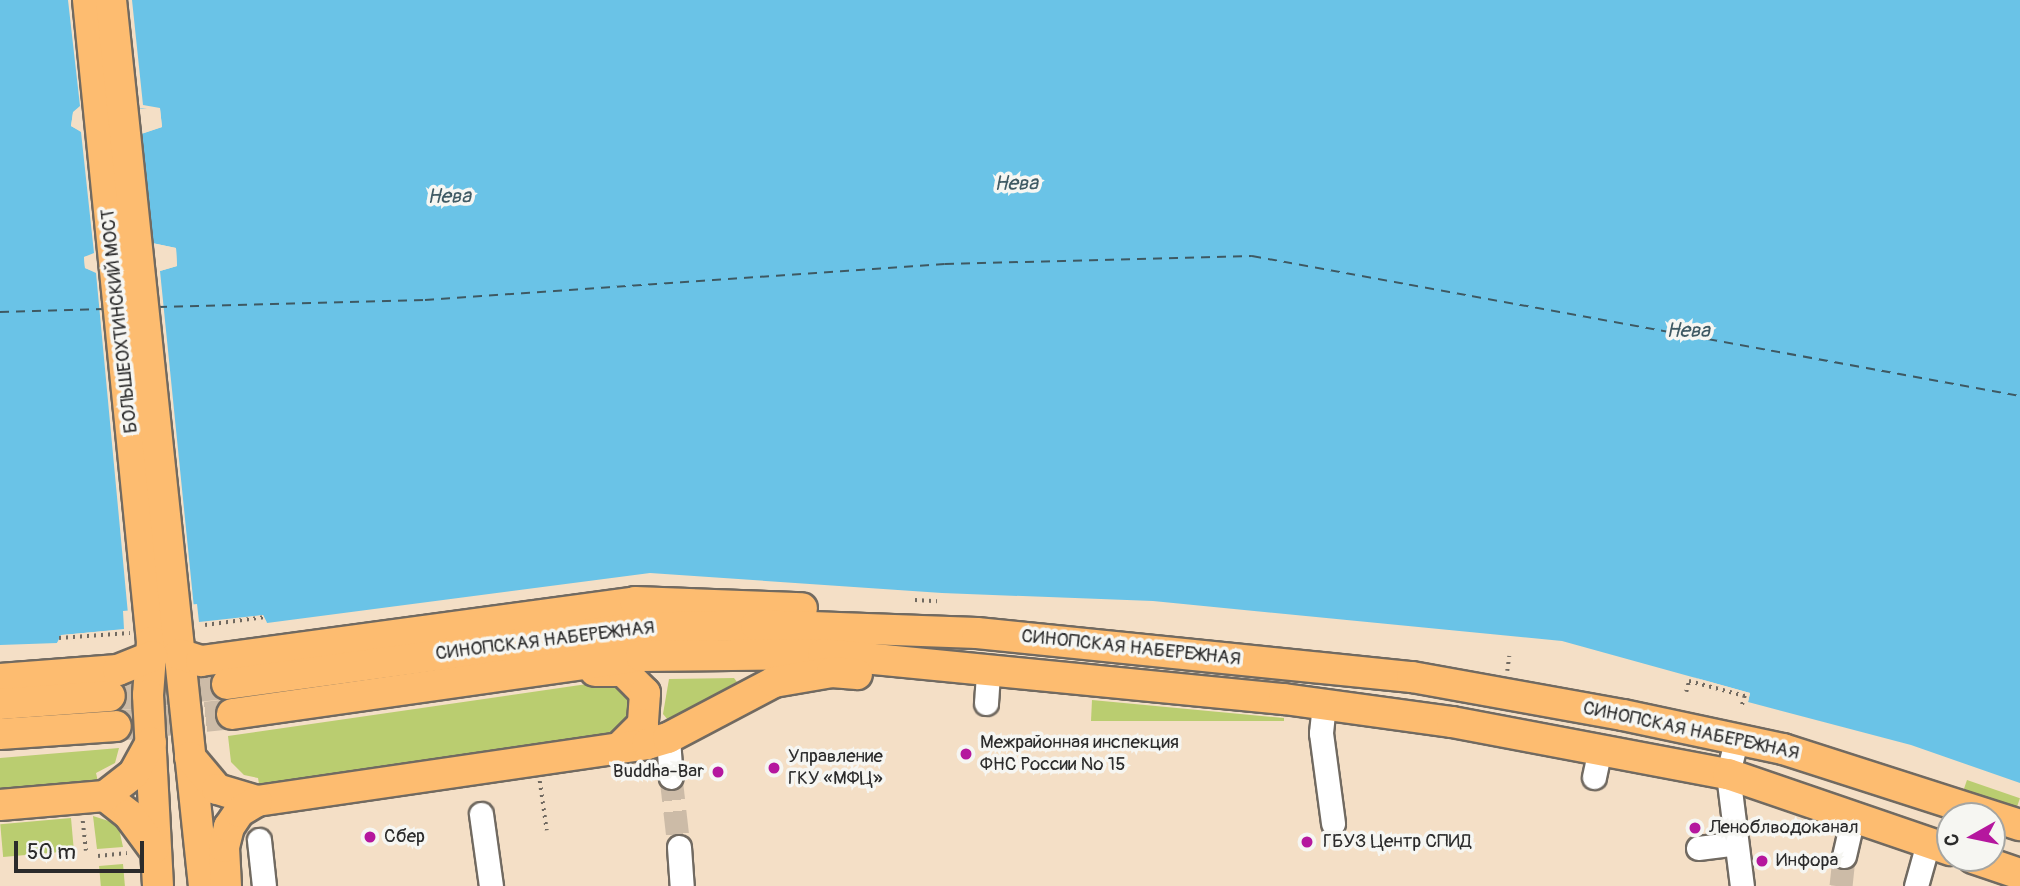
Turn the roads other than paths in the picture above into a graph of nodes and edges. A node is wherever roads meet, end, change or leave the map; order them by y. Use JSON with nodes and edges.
{"nodes":[{"id":1,"x":88,"y":0,"type":"edge"},
{"id":2,"x":111,"y":0,"type":"edge"},
{"id":3,"x":876,"y":627,"type":"junction"},
{"id":4,"x":159,"y":645,"type":"junction"},
{"id":5,"x":940,"y":666,"type":"junction"},
{"id":6,"x":543,"y":671,"type":"junction"},
{"id":7,"x":988,"y":671,"type":"junction"},
{"id":8,"x":0,"y":680,"type":"edge"},
{"id":9,"x":227,"y":684,"type":"tunnel mouth"},
{"id":10,"x":110,"y":696,"type":"tunnel mouth"},
{"id":11,"x":986,"y":703,"type":"dead end"},
{"id":12,"x":0,"y":704,"type":"edge"},
{"id":13,"x":1324,"y":704,"type":"junction"},
{"id":14,"x":232,"y":714,"type":"tunnel mouth"},
{"id":15,"x":116,"y":726,"type":"tunnel mouth"},
{"id":16,"x":0,"y":734,"type":"edge"},
{"id":17,"x":1737,"y":737,"type":"junction"},
{"id":18,"x":668,"y":738,"type":"junction"},
{"id":19,"x":151,"y":742,"type":"junction"},
{"id":20,"x":619,"y":748,"type":"junction"},
{"id":21,"x":1600,"y":748,"type":"junction"},
{"id":22,"x":190,"y":757,"type":"junction"},
{"id":23,"x":1728,"y":774,"type":"junction"},
{"id":24,"x":671,"y":777,"type":"tunnel mouth"},
{"id":25,"x":1594,"y":777,"type":"dead end"},
{"id":26,"x":257,"y":801,"type":"junction"},
{"id":27,"x":93,"y":803,"type":"junction"},
{"id":28,"x":0,"y":805,"type":"edge"},
{"id":29,"x":481,"y":814,"type":"dead end"},
{"id":30,"x":1853,"y":817,"type":"junction"},
{"id":31,"x":1334,"y":823,"type":"dead end"},
{"id":32,"x":2020,"y":825,"type":"edge"},
{"id":33,"x":259,"y":840,"type":"dead end"},
{"id":34,"x":1736,"y":843,"type":"junction"},
{"id":35,"x":1936,"y":845,"type":"edge"},
{"id":36,"x":679,"y":847,"type":"tunnel mouth"},
{"id":37,"x":1698,"y":848,"type":"dead end"},
{"id":38,"x":141,"y":851,"type":"junction"},
{"id":39,"x":1936,"y":851,"type":"edge"},
{"id":40,"x":1844,"y":856,"type":"tunnel mouth"},
{"id":41,"x":158,"y":886,"type":"edge"},
{"id":42,"x":204,"y":886,"type":"edge"},
{"id":43,"x":226,"y":886,"type":"edge"},
{"id":44,"x":263,"y":886,"type":"edge"},
{"id":45,"x":491,"y":886,"type":"edge"},
{"id":46,"x":682,"y":886,"type":"edge"},
{"id":47,"x":1742,"y":886,"type":"edge"},
{"id":48,"x":1916,"y":886,"type":"edge"}],
"edges":[{"from":1,"to":4,"type":"main road","name":"БОЛЬШЕОХТИНСКИЙ МОСТ"},
{"from":2,"to":4,"type":"main road","name":"БОЛЬШЕОХТИНСКИЙ МОСТ"},
{"from":3,"to":4,"type":"main road"},
{"from":3,"to":9,"type":"main road","name":"СИНОПСКАЯ НАБЕРЕЖНАЯ"},
{"from":3,"to":17,"type":"main road","name":"СИНОПСКАЯ НАБЕРЕЖНАЯ"},
{"from":4,"to":8,"type":"main road"},
{"from":4,"to":19,"type":"main road"},
{"from":4,"to":22,"type":"main road"},
{"from":5,"to":6,"type":"main road","name":"СИНОПСКАЯ НАБЕРЕЖНАЯ"},
{"from":5,"to":7,"type":"main road","name":"СИНОПСКАЯ НАБЕРЕЖНАЯ"},
{"from":5,"to":18,"type":"main road"},
{"from":6,"to":14,"type":"main road","name":"СИНОПСКАЯ НАБЕРЕЖНАЯ"},
{"from":6,"to":20,"type":"main road"},
{"from":7,"to":11,"type":"street"},
{"from":7,"to":13,"type":"main road","name":"СИНОПСКАЯ НАБЕРЕЖНАЯ"},
{"from":10,"to":12,"type":"main road"},
{"from":13,"to":21,"type":"main road","name":"СИНОПСКАЯ НАБЕРЕЖНАЯ"},
{"from":13,"to":31,"type":"street"},
{"from":15,"to":16,"type":"main road"},
{"from":17,"to":23,"type":"street"},
{"from":17,"to":32,"type":"main road","name":"СИНОПСКАЯ НАБЕРЕЖНАЯ"},
{"from":18,"to":20,"type":"main road"},
{"from":18,"to":24,"type":"street"},
{"from":19,"to":27,"type":"main road"},
{"from":19,"to":38,"type":"main road"},
{"from":20,"to":26,"type":"main road"},
{"from":21,"to":23,"type":"main road","name":"СИНОПСКАЯ НАБЕРЕЖНАЯ"},
{"from":21,"to":25,"type":"street"},
{"from":22,"to":26,"type":"main road"},
{"from":22,"to":42,"type":"main road"},
{"from":23,"to":30,"type":"main road","name":"СИНОПСКАЯ НАБЕРЕЖНАЯ"},
{"from":23,"to":34,"type":"street"},
{"from":26,"to":43,"type":"main road"},
{"from":27,"to":28,"type":"main road"},
{"from":27,"to":38,"type":"main road"},
{"from":29,"to":45,"type":"street"},
{"from":30,"to":35,"type":"main road","name":"СИНОПСКАЯ НАБЕРЕЖНАЯ"},
{"from":30,"to":40,"type":"street"},
{"from":33,"to":44,"type":"street"},
{"from":34,"to":37,"type":"street"},
{"from":34,"to":47,"type":"street"},
{"from":36,"to":46,"type":"street"},
{"from":38,"to":41,"type":"main road"},
{"from":39,"to":48,"type":"street"}]}
